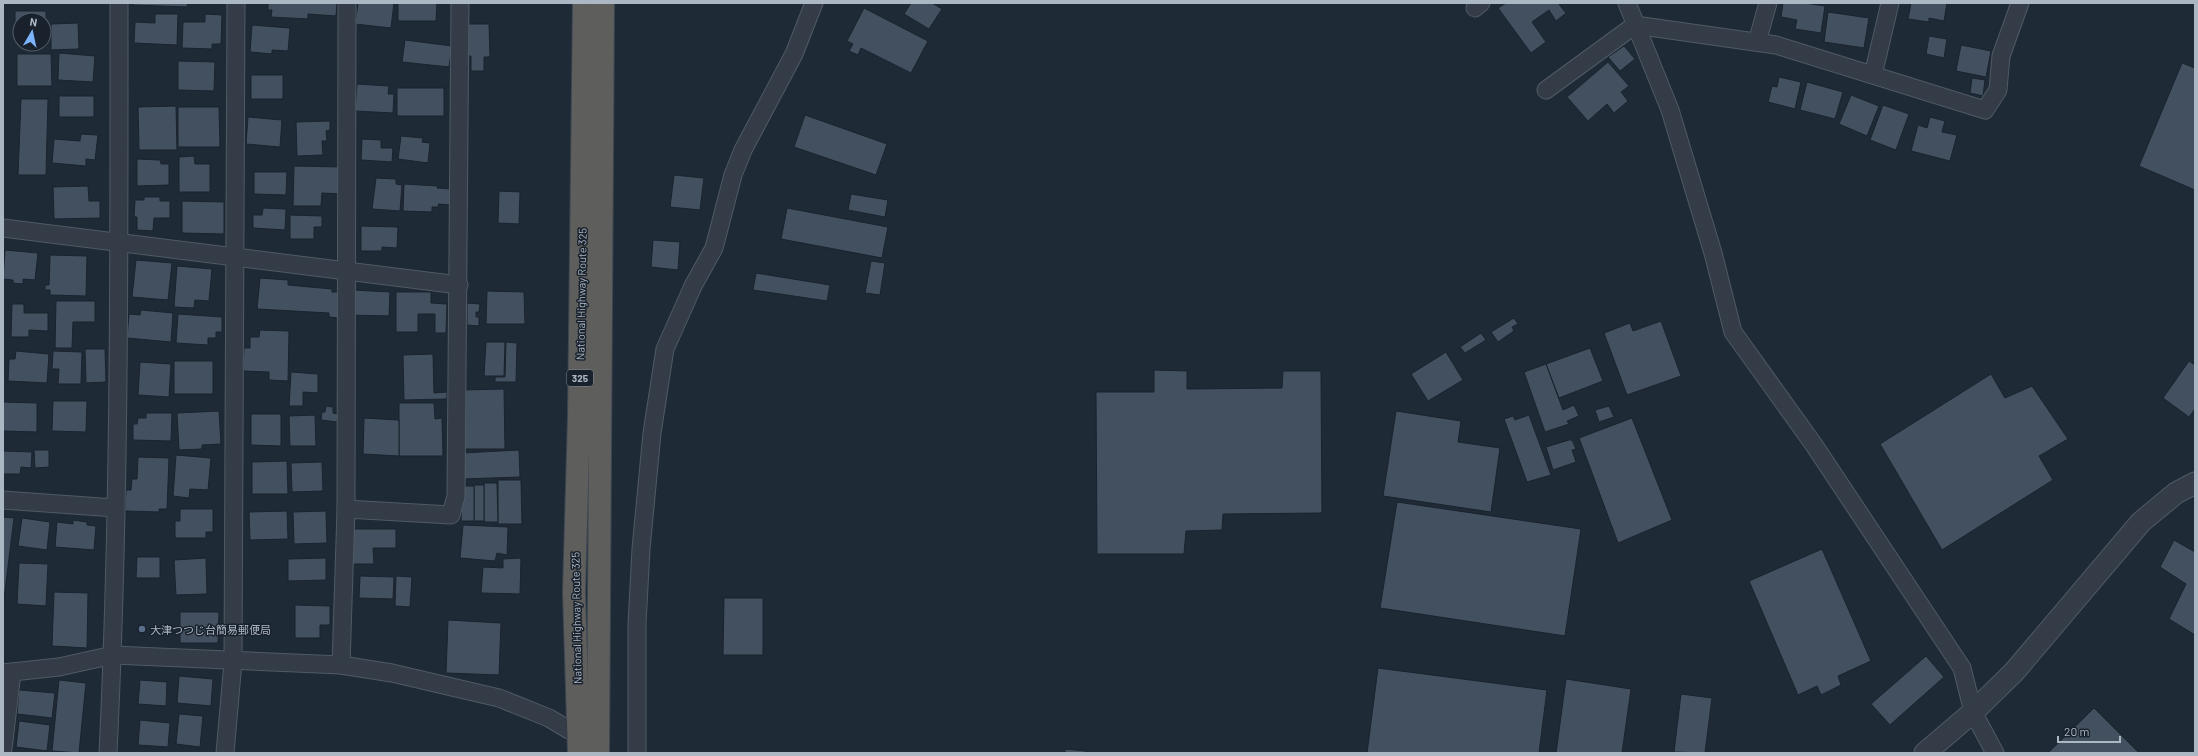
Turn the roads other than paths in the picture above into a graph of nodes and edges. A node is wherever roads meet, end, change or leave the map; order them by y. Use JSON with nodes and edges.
{"nodes":[{"id":1,"x":119,"y":3,"type":"edge"},
{"id":2,"x":236,"y":3,"type":"edge"},
{"id":3,"x":347,"y":3,"type":"edge"},
{"id":4,"x":460,"y":3,"type":"edge"},
{"id":5,"x":595,"y":3,"type":"edge"},
{"id":6,"x":814,"y":3,"type":"edge"},
{"id":7,"x":1627,"y":3,"type":"edge"},
{"id":8,"x":1768,"y":3,"type":"edge"},
{"id":9,"x":1890,"y":3,"type":"edge"},
{"id":10,"x":2020,"y":3,"type":"edge"},
{"id":11,"x":1635,"y":25,"type":"junction"},
{"id":12,"x":1757,"y":42,"type":"junction"},
{"id":13,"x":1873,"y":75,"type":"junction"},
{"id":14,"x":1546,"y":90,"type":"dead end"},
{"id":15,"x":3,"y":228,"type":"edge"},
{"id":16,"x":119,"y":242,"type":"junction"},
{"id":17,"x":234,"y":257,"type":"junction"},
{"id":18,"x":347,"y":271,"type":"junction"},
{"id":19,"x":459,"y":285,"type":"junction"},
{"id":20,"x":2195,"y":483,"type":"edge"},
{"id":21,"x":3,"y":500,"type":"edge"},
{"id":22,"x":115,"y":508,"type":"junction"},
{"id":23,"x":346,"y":509,"type":"junction"},
{"id":24,"x":112,"y":656,"type":"junction"},
{"id":25,"x":232,"y":662,"type":"junction"},
{"id":26,"x":342,"y":666,"type":"junction"},
{"id":27,"x":7,"y":673,"type":"edge"},
{"id":28,"x":1973,"y":712,"type":"junction"},
{"id":29,"x":569,"y":730,"type":"joint"},
{"id":30,"x":3,"y":749,"type":"edge"},
{"id":31,"x":585,"y":752,"type":"edge"},
{"id":32,"x":108,"y":753,"type":"edge"},
{"id":33,"x":225,"y":753,"type":"edge"},
{"id":34,"x":637,"y":753,"type":"edge"},
{"id":35,"x":1925,"y":753,"type":"edge"},
{"id":36,"x":1995,"y":753,"type":"edge"}],
"edges":[{"from":1,"to":16,"type":"street"},
{"from":2,"to":17,"type":"street"},
{"from":3,"to":18,"type":"street"},
{"from":4,"to":19,"type":"street"},
{"from":5,"to":31,"type":"highway","name":"National Highway Route 325","number":"325"},
{"from":6,"to":34,"type":"street"},
{"from":7,"to":11,"type":"street"},
{"from":8,"to":12,"type":"street"},
{"from":9,"to":13,"type":"street"},
{"from":10,"to":13,"type":"street"},
{"from":11,"to":12,"type":"street"},
{"from":11,"to":14,"type":"street"},
{"from":11,"to":28,"type":"street"},
{"from":12,"to":13,"type":"street"},
{"from":15,"to":16,"type":"street"},
{"from":16,"to":17,"type":"street"},
{"from":16,"to":22,"type":"street"},
{"from":17,"to":18,"type":"street"},
{"from":17,"to":25,"type":"street"},
{"from":18,"to":19,"type":"street"},
{"from":18,"to":23,"type":"street"},
{"from":19,"to":23,"type":"street"},
{"from":20,"to":28,"type":"street"},
{"from":21,"to":22,"type":"street"},
{"from":22,"to":24,"type":"street"},
{"from":23,"to":26,"type":"street"},
{"from":24,"to":25,"type":"street"},
{"from":24,"to":27,"type":"street"},
{"from":24,"to":32,"type":"street"},
{"from":25,"to":26,"type":"street"},
{"from":25,"to":33,"type":"street"},
{"from":26,"to":29,"type":"street"},
{"from":27,"to":30,"type":"street"},
{"from":28,"to":35,"type":"street"},
{"from":28,"to":36,"type":"street"},
{"from":29,"to":31,"type":"street"}]}
